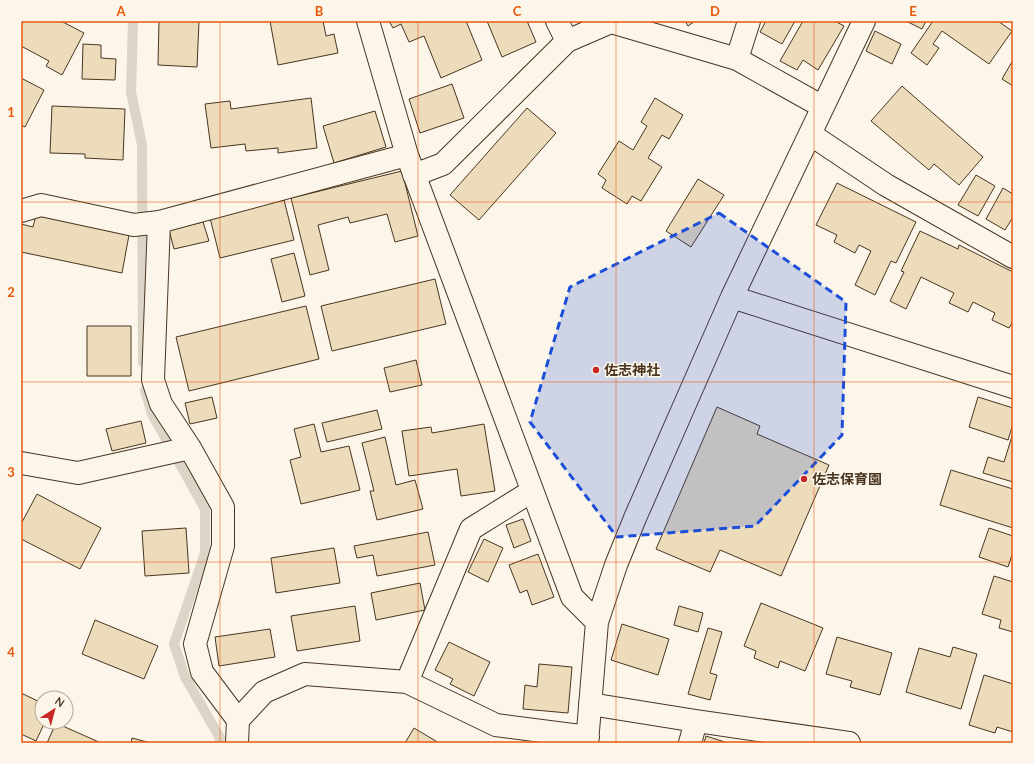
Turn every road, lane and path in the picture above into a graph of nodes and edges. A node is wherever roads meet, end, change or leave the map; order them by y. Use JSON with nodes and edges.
{"nodes":[{"id":1,"x":368,"y":21,"type":"edge"},
{"id":2,"x":557,"y":21,"type":"edge"},
{"id":3,"x":749,"y":21,"type":"edge"},
{"id":4,"x":864,"y":21,"type":"edge"},
{"id":5,"x":567,"y":41,"type":"junction"},
{"id":6,"x":737,"y":59,"type":"junction"},
{"id":7,"x":823,"y":107,"type":"junction"},
{"id":8,"x":810,"y":134,"type":"junction"},
{"id":9,"x":411,"y":165,"type":"junction"},
{"id":10,"x":21,"y":211,"type":"edge"},
{"id":11,"x":158,"y":222,"type":"junction"},
{"id":12,"x":1013,"y":257,"type":"edge"},
{"id":13,"x":732,"y":297,"type":"junction"},
{"id":14,"x":1013,"y":387,"type":"edge"},
{"id":15,"x":190,"y":448,"type":"junction"},
{"id":16,"x":21,"y":463,"type":"edge"},
{"id":17,"x":532,"y":491,"type":"junction"},
{"id":18,"x":597,"y":622,"type":"junction"},
{"id":19,"x":407,"y":682,"type":"junction"},
{"id":20,"x":590,"y":704,"type":"junction"},
{"id":21,"x":238,"y":720,"type":"junction"},
{"id":22,"x":696,"y":721,"type":"junction"},
{"id":23,"x":587,"y":740,"type":"edge"},
{"id":24,"x":237,"y":743,"type":"edge"},
{"id":25,"x":690,"y":743,"type":"edge"},
{"id":26,"x":849,"y":743,"type":"edge"}],
"edges":[{"from":1,"to":9,"type":"street"},
{"from":2,"to":5,"type":"street"},
{"from":3,"to":6,"type":"street"},
{"from":4,"to":7,"type":"street"},
{"from":5,"to":6,"type":"street"},
{"from":5,"to":9,"type":"street"},
{"from":6,"to":7,"type":"street"},
{"from":7,"to":8,"type":"street"},
{"from":8,"to":12,"type":"street"},
{"from":8,"to":13,"type":"street"},
{"from":9,"to":11,"type":"street"},
{"from":9,"to":17,"type":"street"},
{"from":10,"to":11,"type":"street"},
{"from":11,"to":15,"type":"street"},
{"from":13,"to":14,"type":"street"},
{"from":13,"to":18,"type":"street"},
{"from":15,"to":16,"type":"street"},
{"from":15,"to":21,"type":"street"},
{"from":17,"to":18,"type":"street"},
{"from":17,"to":19,"type":"street"},
{"from":18,"to":20,"type":"street"},
{"from":19,"to":21,"type":"street"},
{"from":19,"to":23,"type":"street"},
{"from":20,"to":22,"type":"street"},
{"from":20,"to":23,"type":"street"},
{"from":21,"to":24,"type":"street"},
{"from":22,"to":25,"type":"street"},
{"from":22,"to":26,"type":"street"}]}
